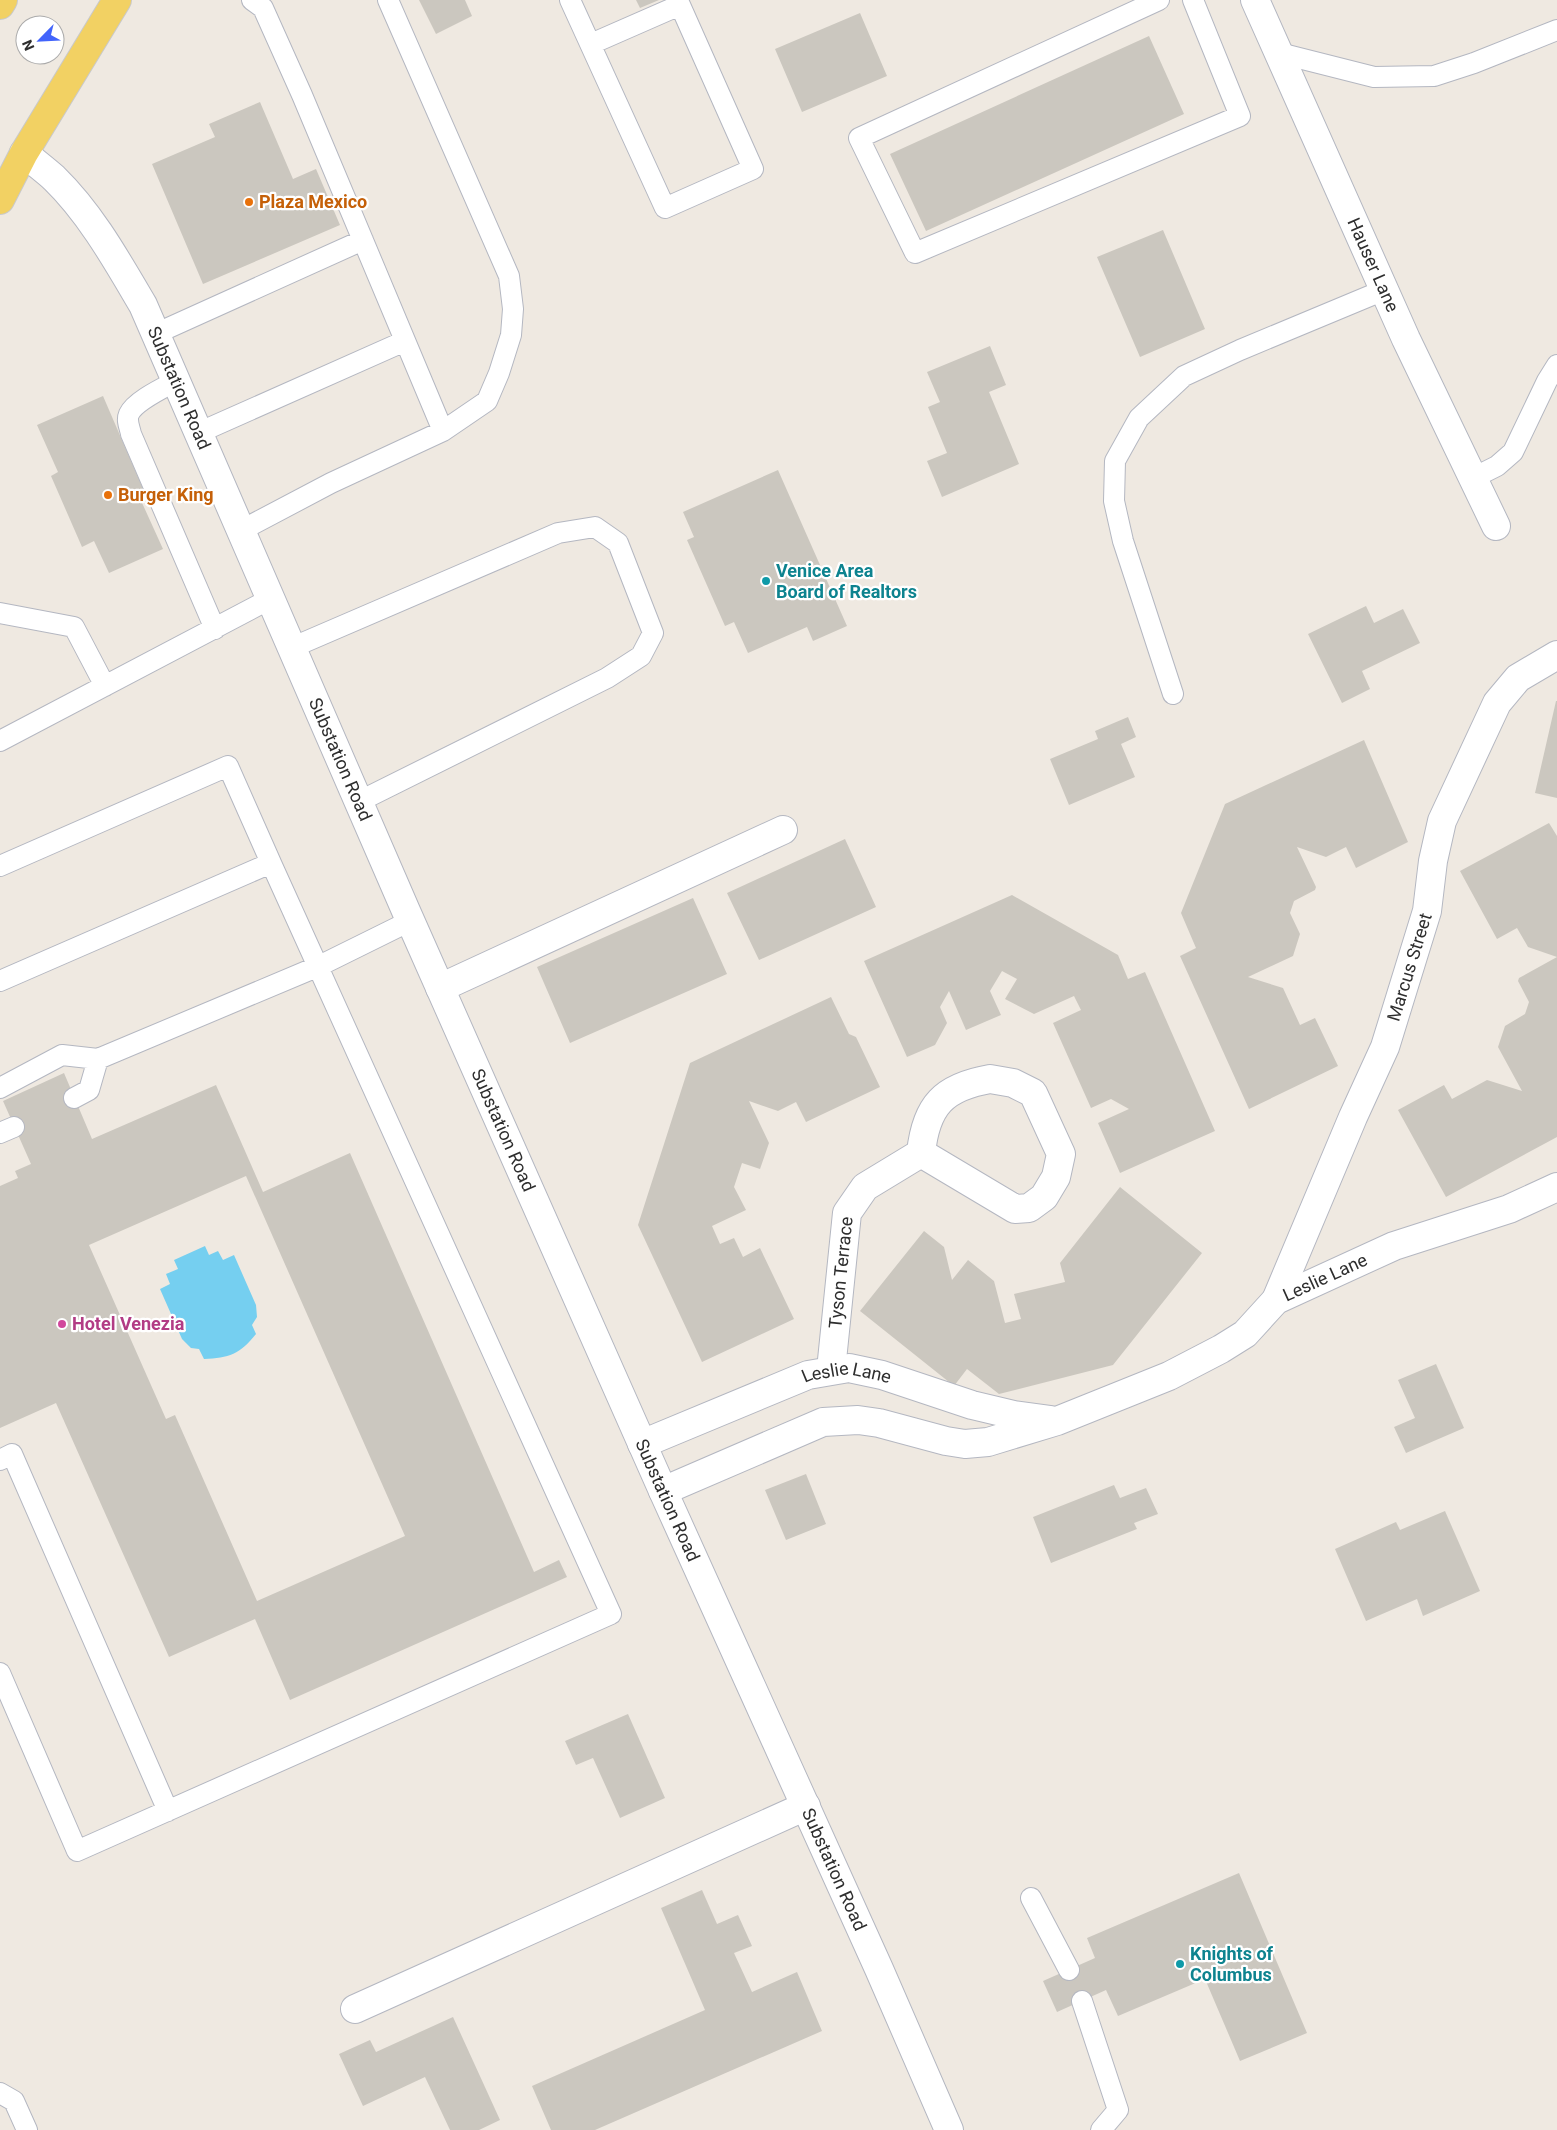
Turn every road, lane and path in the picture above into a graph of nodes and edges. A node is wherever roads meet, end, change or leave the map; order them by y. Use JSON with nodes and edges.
{"nodes":[{"id":1,"x":3,"y":0,"type":"edge"},
{"id":2,"x":117,"y":0,"type":"edge"},
{"id":3,"x":252,"y":0,"type":"edge"},
{"id":4,"x":388,"y":0,"type":"edge"},
{"id":5,"x":570,"y":0,"type":"edge"},
{"id":6,"x":1159,"y":0,"type":"edge"},
{"id":7,"x":1193,"y":0,"type":"edge"},
{"id":8,"x":1255,"y":0,"type":"edge"},
{"id":9,"x":0,"y":5,"type":"edge"},
{"id":10,"x":1557,"y":30,"type":"edge"},
{"id":11,"x":591,"y":44,"type":"junction"},
{"id":12,"x":1279,"y":53,"type":"junction"},
{"id":13,"x":24,"y":153,"type":"junction"},
{"id":14,"x":0,"y":200,"type":"edge"},
{"id":15,"x":363,"y":240,"type":"junction"},
{"id":16,"x":1384,"y":290,"type":"junction"},
{"id":17,"x":155,"y":334,"type":"junction"},
{"id":18,"x":405,"y":341,"type":"junction"},
{"id":19,"x":1557,"y":365,"type":"edge"},
{"id":20,"x":176,"y":381,"type":"junction"},
{"id":21,"x":444,"y":431,"type":"junction"},
{"id":22,"x":198,"y":433,"type":"junction"},
{"id":23,"x":1473,"y":478,"type":"junction"},
{"id":24,"x":1496,"y":526,"type":"dead end"},
{"id":25,"x":240,"y":531,"type":"junction"},
{"id":26,"x":270,"y":599,"type":"junction"},
{"id":27,"x":0,"y":613,"type":"edge"},
{"id":28,"x":215,"y":629,"type":"junction"},
{"id":29,"x":291,"y":648,"type":"junction"},
{"id":30,"x":1557,"y":655,"type":"edge"},
{"id":31,"x":105,"y":686,"type":"junction"},
{"id":32,"x":1173,"y":694,"type":"dead end"},
{"id":33,"x":0,"y":741,"type":"edge"},
{"id":34,"x":358,"y":802,"type":"junction"},
{"id":35,"x":783,"y":830,"type":"dead end"},
{"id":36,"x":271,"y":863,"type":"junction"},
{"id":37,"x":0,"y":866,"type":"edge"},
{"id":38,"x":410,"y":921,"type":"junction"},
{"id":39,"x":319,"y":966,"type":"junction"},
{"id":40,"x":0,"y":981,"type":"edge"},
{"id":41,"x":440,"y":988,"type":"junction"},
{"id":42,"x":98,"y":1059,"type":"junction"},
{"id":43,"x":0,"y":1088,"type":"edge"},
{"id":44,"x":74,"y":1098,"type":"dead end"},
{"id":45,"x":920,"y":1153,"type":"junction"},
{"id":46,"x":1557,"y":1187,"type":"edge"},
{"id":47,"x":1276,"y":1300,"type":"junction"},
{"id":48,"x":831,"y":1370,"type":"junction"},
{"id":49,"x":1057,"y":1420,"type":"junction"},
{"id":50,"x":642,"y":1444,"type":"junction"},
{"id":51,"x":0,"y":1460,"type":"edge"},
{"id":52,"x":663,"y":1491,"type":"junction"},
{"id":53,"x":0,"y":1673,"type":"edge"},
{"id":54,"x":806,"y":1806,"type":"junction"},
{"id":55,"x":168,"y":1811,"type":"junction"},
{"id":56,"x":1030,"y":1898,"type":"dead end"},
{"id":57,"x":1069,"y":1970,"type":"dead end"},
{"id":58,"x":1082,"y":2001,"type":"dead end"},
{"id":59,"x":355,"y":2009,"type":"dead end"},
{"id":60,"x":0,"y":2093,"type":"edge"},
{"id":61,"x":27,"y":2130,"type":"edge"},
{"id":62,"x":948,"y":2130,"type":"edge"},
{"id":63,"x":1100,"y":2130,"type":"edge"}],
"edges":[{"from":1,"to":9,"type":"main road"},
{"from":2,"to":13,"type":"main road"},
{"from":3,"to":15,"type":"lane"},
{"from":4,"to":21,"type":"lane"},
{"from":5,"to":11,"type":"lane"},
{"from":6,"to":7,"type":"lane"},
{"from":8,"to":12,"type":"street","name":"Hauser Lane"},
{"from":10,"to":12,"type":"lane"},
{"from":11,"to":11,"type":"lane"},
{"from":12,"to":16,"type":"street","name":"Hauser Lane"},
{"from":13,"to":14,"type":"main road"},
{"from":13,"to":17,"type":"street","name":"Substation Road"},
{"from":15,"to":17,"type":"lane"},
{"from":15,"to":18,"type":"lane"},
{"from":16,"to":23,"type":"street","name":"Hauser Lane"},
{"from":16,"to":32,"type":"lane"},
{"from":17,"to":20,"type":"street","name":"Substation Road"},
{"from":18,"to":21,"type":"lane"},
{"from":18,"to":22,"type":"lane"},
{"from":19,"to":23,"type":"lane"},
{"from":20,"to":22,"type":"street","name":"Substation Road"},
{"from":20,"to":28,"type":"lane"},
{"from":21,"to":25,"type":"lane"},
{"from":22,"to":25,"type":"street","name":"Substation Road"},
{"from":23,"to":24,"type":"street","name":"Hauser Lane"},
{"from":25,"to":26,"type":"street","name":"Substation Road"},
{"from":26,"to":28,"type":"lane"},
{"from":26,"to":29,"type":"street","name":"Substation Road"},
{"from":27,"to":31,"type":"lane"},
{"from":28,"to":31,"type":"lane"},
{"from":29,"to":34,"type":"street","name":"Substation Road"},
{"from":29,"to":34,"type":"lane"},
{"from":30,"to":47,"type":"street","name":"Marcus Street"},
{"from":31,"to":33,"type":"lane"},
{"from":34,"to":38,"type":"street","name":"Substation Road"},
{"from":35,"to":41,"type":"street"},
{"from":36,"to":37,"type":"lane"},
{"from":36,"to":39,"type":"lane"},
{"from":36,"to":40,"type":"lane"},
{"from":38,"to":39,"type":"lane"},
{"from":38,"to":41,"type":"street","name":"Substation Road"},
{"from":39,"to":42,"type":"lane"},
{"from":39,"to":55,"type":"lane"},
{"from":41,"to":50,"type":"street","name":"Substation Road"},
{"from":42,"to":43,"type":"lane"},
{"from":42,"to":44,"type":"lane"},
{"from":45,"to":45,"type":"street"},
{"from":45,"to":48,"type":"street","name":"Tyson Terrace"},
{"from":46,"to":47,"type":"street","name":"Leslie Lane"},
{"from":47,"to":49,"type":"street","name":"Leslie Lane"},
{"from":48,"to":49,"type":"street","name":"Leslie Lane"},
{"from":48,"to":50,"type":"street","name":"Leslie Lane"},
{"from":49,"to":52,"type":"street","name":"Leslie Lane"},
{"from":50,"to":52,"type":"street","name":"Substation Road"},
{"from":51,"to":55,"type":"lane"},
{"from":52,"to":54,"type":"street","name":"Substation Road"},
{"from":53,"to":55,"type":"lane"},
{"from":54,"to":59,"type":"street"},
{"from":54,"to":62,"type":"street","name":"Substation Road"},
{"from":56,"to":57,"type":"lane"},
{"from":58,"to":63,"type":"lane"},
{"from":60,"to":61,"type":"lane"}]}
